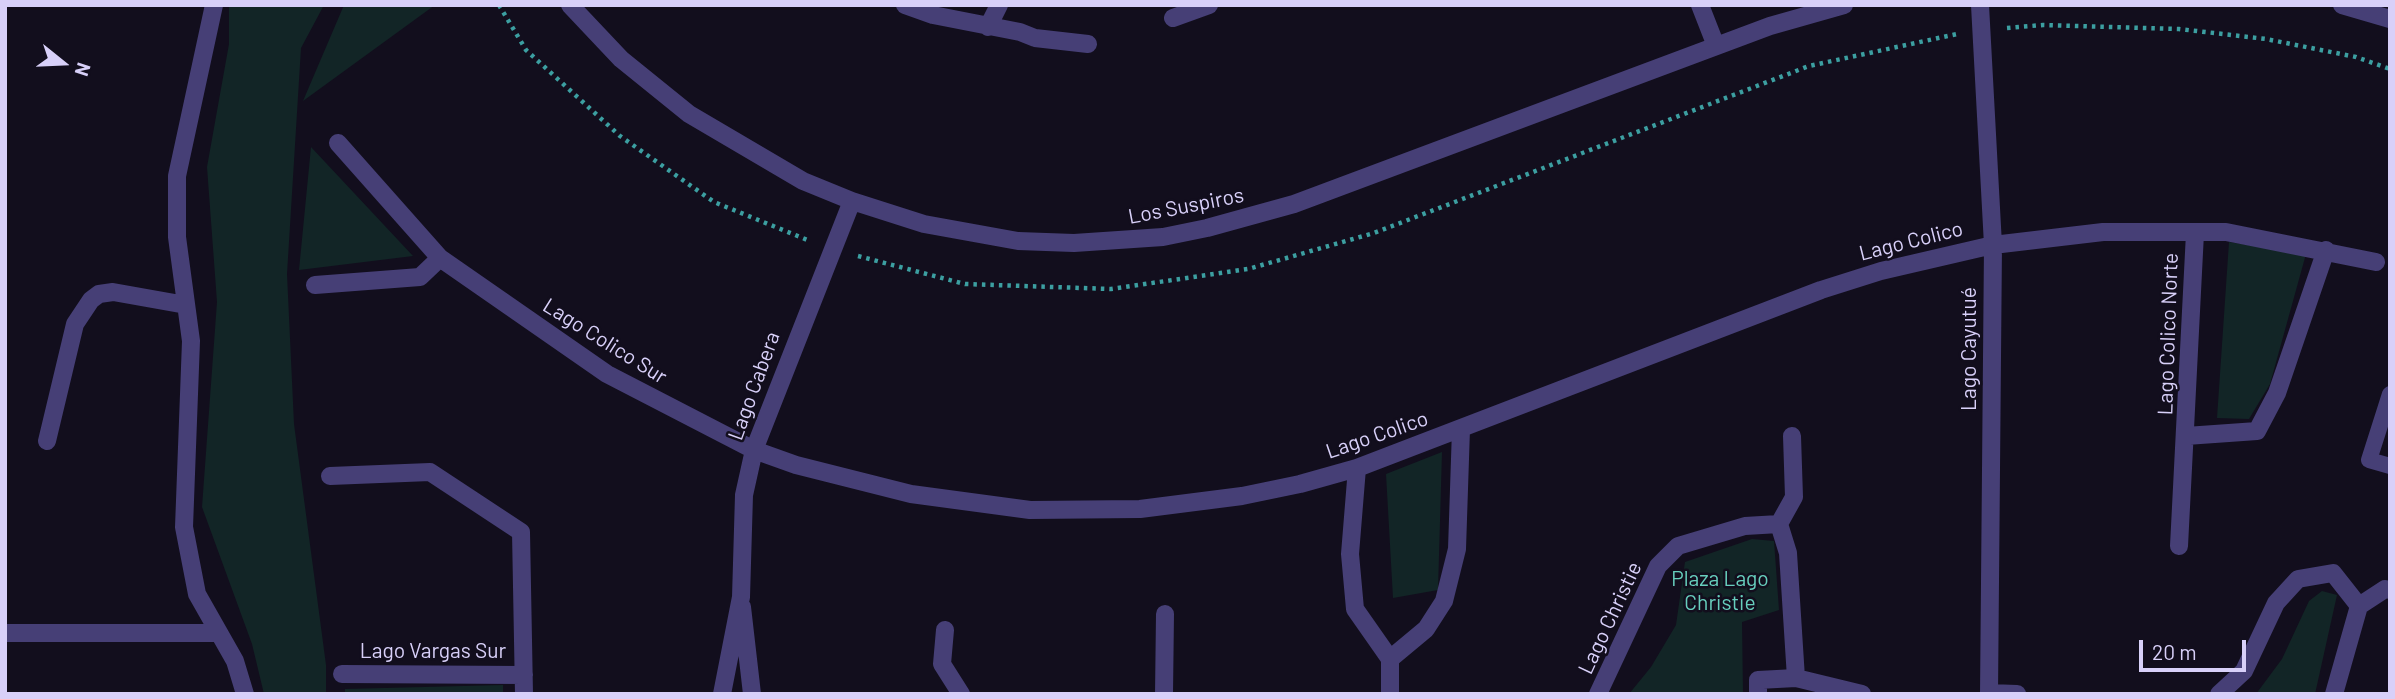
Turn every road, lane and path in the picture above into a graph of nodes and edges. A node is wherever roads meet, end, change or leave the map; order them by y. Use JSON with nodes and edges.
{"nodes":[{"id":1,"x":214,"y":5,"type":"edge"},
{"id":2,"x":570,"y":5,"type":"edge"},
{"id":3,"x":905,"y":5,"type":"edge"},
{"id":4,"x":999,"y":5,"type":"edge"},
{"id":5,"x":1209,"y":5,"type":"edge"},
{"id":6,"x":1700,"y":5,"type":"edge"},
{"id":7,"x":1844,"y":5,"type":"edge"},
{"id":8,"x":1980,"y":5,"type":"edge"},
{"id":9,"x":2342,"y":5,"type":"edge"},
{"id":10,"x":1173,"y":18,"type":"dead end"},
{"id":11,"x":2390,"y":19,"type":"edge"},
{"id":12,"x":988,"y":27,"type":"junction"},
{"id":13,"x":1088,"y":44,"type":"dead end"},
{"id":14,"x":1716,"y":46,"type":"junction"},
{"id":15,"x":338,"y":143,"type":"dead end"},
{"id":16,"x":852,"y":201,"type":"junction"},
{"id":17,"x":2195,"y":233,"type":"junction"},
{"id":18,"x":1993,"y":245,"type":"junction"},
{"id":19,"x":2326,"y":250,"type":"junction"},
{"id":20,"x":440,"y":258,"type":"junction"},
{"id":21,"x":2375,"y":262,"type":"dead end"},
{"id":22,"x":315,"y":285,"type":"dead end"},
{"id":23,"x":186,"y":305,"type":"junction"},
{"id":24,"x":2390,"y":394,"type":"edge"},
{"id":25,"x":1461,"y":429,"type":"junction"},
{"id":26,"x":1792,"y":436,"type":"dead end"},
{"id":27,"x":2186,"y":436,"type":"junction"},
{"id":28,"x":47,"y":441,"type":"dead end"},
{"id":29,"x":754,"y":450,"type":"junction"},
{"id":30,"x":2390,"y":467,"type":"edge"},
{"id":31,"x":1357,"y":468,"type":"junction"},
{"id":32,"x":330,"y":476,"type":"dead end"},
{"id":33,"x":1779,"y":524,"type":"junction"},
{"id":34,"x":2179,"y":546,"type":"dead end"},
{"id":35,"x":2390,"y":590,"type":"edge"},
{"id":36,"x":741,"y":597,"type":"junction"},
{"id":37,"x":2359,"y":606,"type":"junction"},
{"id":38,"x":1165,"y":614,"type":"dead end"},
{"id":39,"x":945,"y":629,"type":"dead end"},
{"id":40,"x":5,"y":633,"type":"edge"},
{"id":41,"x":219,"y":633,"type":"junction"},
{"id":42,"x":1390,"y":659,"type":"junction"},
{"id":43,"x":342,"y":674,"type":"dead end"},
{"id":44,"x":524,"y":675,"type":"junction"},
{"id":45,"x":1796,"y":678,"type":"junction"},
{"id":46,"x":245,"y":694,"type":"edge"},
{"id":47,"x":524,"y":694,"type":"edge"},
{"id":48,"x":722,"y":694,"type":"edge"},
{"id":49,"x":752,"y":694,"type":"edge"},
{"id":50,"x":961,"y":694,"type":"edge"},
{"id":51,"x":1164,"y":694,"type":"edge"},
{"id":52,"x":1390,"y":694,"type":"edge"},
{"id":53,"x":1598,"y":694,"type":"edge"},
{"id":54,"x":1758,"y":694,"type":"edge"},
{"id":55,"x":1862,"y":694,"type":"edge"},
{"id":56,"x":1989,"y":694,"type":"edge"},
{"id":57,"x":2017,"y":694,"type":"edge"},
{"id":58,"x":2219,"y":694,"type":"edge"},
{"id":59,"x":2334,"y":694,"type":"edge"}],
"edges":[{"from":1,"to":23,"type":"street"},
{"from":2,"to":16,"type":"street","name":"Los Suspiros"},
{"from":3,"to":12,"type":"street"},
{"from":4,"to":12,"type":"street"},
{"from":5,"to":10,"type":"street"},
{"from":6,"to":14,"type":"street"},
{"from":7,"to":14,"type":"street","name":"Los Suspiros"},
{"from":8,"to":18,"type":"street","name":"Lago Cayutué"},
{"from":9,"to":11,"type":"street"},
{"from":12,"to":13,"type":"street"},
{"from":14,"to":16,"type":"street","name":"Los Suspiros"},
{"from":15,"to":20,"type":"street","name":"Lago Colico Sur"},
{"from":16,"to":29,"type":"street","name":"Lago Cabera"},
{"from":17,"to":18,"type":"street","name":"Lago Colico Norte"},
{"from":17,"to":19,"type":"street","name":"Lago Colico Norte"},
{"from":17,"to":27,"type":"street","name":"Lago Colico Norte"},
{"from":18,"to":25,"type":"street","name":"Lago Colico"},
{"from":18,"to":56,"type":"street","name":"Lago Cayutué"},
{"from":19,"to":21,"type":"street","name":"Lago Colico Norte"},
{"from":19,"to":27,"type":"street","name":"Lago Colico Norte"},
{"from":20,"to":22,"type":"street"},
{"from":20,"to":29,"type":"street","name":"Lago Colico Sur"},
{"from":23,"to":28,"type":"street"},
{"from":23,"to":41,"type":"street"},
{"from":24,"to":30,"type":"lane"},
{"from":25,"to":31,"type":"street","name":"Lago Colico"},
{"from":25,"to":42,"type":"street"},
{"from":26,"to":33,"type":"street"},
{"from":27,"to":34,"type":"street","name":"Lago Colico Norte"},
{"from":29,"to":31,"type":"street","name":"Lago Colico"},
{"from":29,"to":36,"type":"street","name":"Lago Cabera"},
{"from":31,"to":42,"type":"street"},
{"from":32,"to":44,"type":"street"},
{"from":33,"to":45,"type":"street"},
{"from":33,"to":53,"type":"street","name":"Lago Christie"},
{"from":35,"to":37,"type":"street"},
{"from":36,"to":48,"type":"street","name":"Lago Cabera"},
{"from":36,"to":49,"type":"street","name":"Lago Cabera"},
{"from":37,"to":58,"type":"street"},
{"from":37,"to":59,"type":"street"},
{"from":38,"to":51,"type":"street"},
{"from":39,"to":50,"type":"street"},
{"from":40,"to":41,"type":"street"},
{"from":41,"to":46,"type":"street"},
{"from":42,"to":52,"type":"street"},
{"from":43,"to":44,"type":"street","name":"Lago Vargas Sur"},
{"from":44,"to":47,"type":"street"},
{"from":45,"to":54,"type":"street"},
{"from":45,"to":55,"type":"street"},
{"from":56,"to":57,"type":"street"}]}
